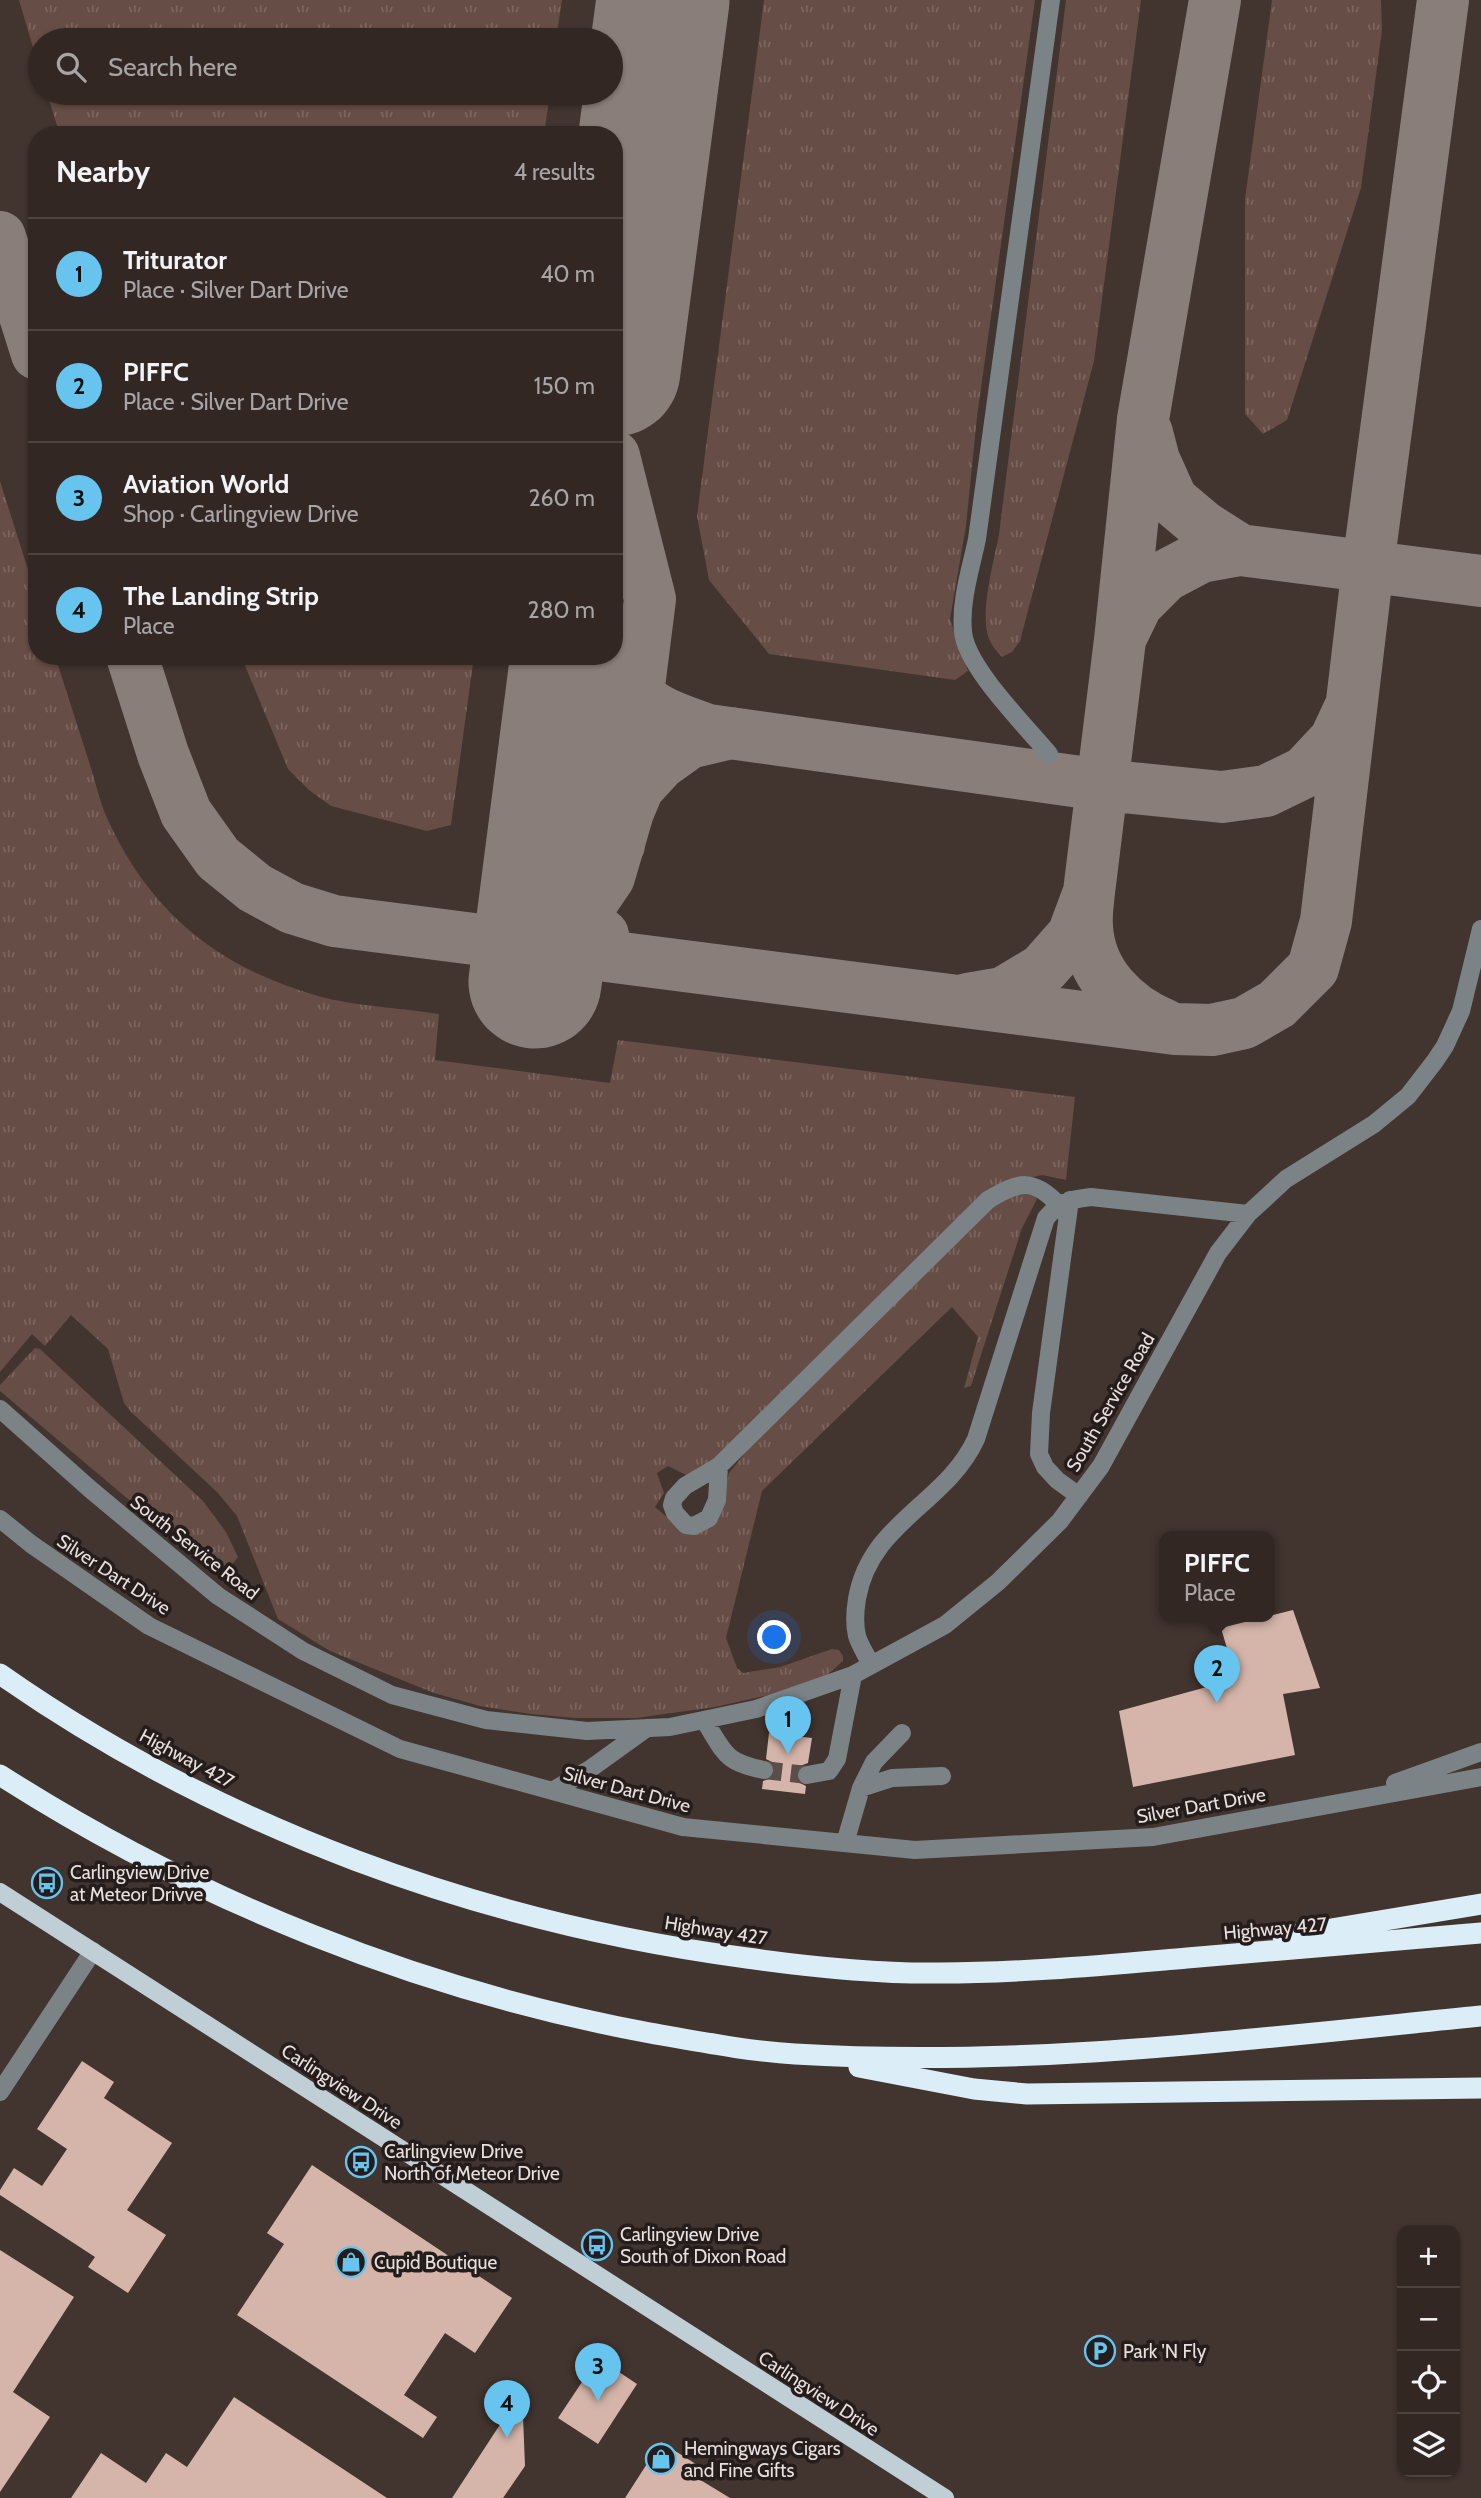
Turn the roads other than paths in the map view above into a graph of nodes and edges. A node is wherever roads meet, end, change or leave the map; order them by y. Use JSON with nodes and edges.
{"nodes":[{"id":1,"x":1051,"y":0,"type":"edge"},
{"id":2,"x":1049,"y":754,"type":"dead end"},
{"id":3,"x":1481,"y":929,"type":"edge"},
{"id":4,"x":1064,"y":1202,"type":"junction"},
{"id":5,"x":1248,"y":1214,"type":"junction"},
{"id":6,"x":0,"y":1409,"type":"edge"},
{"id":7,"x":719,"y":1466,"type":"dead end"},
{"id":8,"x":1079,"y":1496,"type":"junction"},
{"id":9,"x":0,"y":1519,"type":"edge"},
{"id":10,"x":871,"y":1665,"type":"junction"},
{"id":11,"x":0,"y":1674,"type":"edge"},
{"id":12,"x":853,"y":1675,"type":"junction"},
{"id":13,"x":704,"y":1720,"type":"junction"},
{"id":14,"x":647,"y":1728,"type":"junction"},
{"id":15,"x":587,"y":1731,"type":"junction"},
{"id":16,"x":902,"y":1733,"type":"dead end"},
{"id":17,"x":1481,"y":1752,"type":"edge"},
{"id":18,"x":590,"y":1769,"type":"junction"},
{"id":19,"x":764,"y":1770,"type":"tunnel mouth"},
{"id":20,"x":0,"y":1775,"type":"edge"},
{"id":21,"x":807,"y":1775,"type":"tunnel mouth"},
{"id":22,"x":942,"y":1776,"type":"dead end"},
{"id":23,"x":1481,"y":1777,"type":"edge"},
{"id":24,"x":861,"y":1788,"type":"junction"},
{"id":25,"x":552,"y":1791,"type":"junction"},
{"id":26,"x":1349,"y":1799,"type":"junction"},
{"id":27,"x":845,"y":1843,"type":"junction"},
{"id":28,"x":0,"y":1892,"type":"edge"},
{"id":29,"x":1481,"y":1904,"type":"edge"},
{"id":30,"x":1481,"y":1933,"type":"edge"},
{"id":31,"x":93,"y":1951,"type":"junction"},
{"id":32,"x":1121,"y":1964,"type":"junction"},
{"id":33,"x":1481,"y":2016,"type":"edge"},
{"id":34,"x":792,"y":2054,"type":"junction"},
{"id":35,"x":1481,"y":2088,"type":"edge"},
{"id":36,"x":0,"y":2092,"type":"edge"},
{"id":37,"x":945,"y":2498,"type":"edge"}],
"edges":[{"from":1,"to":2,"type":"street"},
{"from":3,"to":5,"type":"street","name":"South Service Road"},
{"from":4,"to":5,"type":"street"},
{"from":4,"to":7,"type":"street"},
{"from":4,"to":8,"type":"street"},
{"from":4,"to":10,"type":"street"},
{"from":5,"to":8,"type":"street","name":"South Service Road"},
{"from":6,"to":15,"type":"street","name":"South Service Road"},
{"from":8,"to":10,"type":"street","name":"South Service Road"},
{"from":9,"to":25,"type":"street","name":"Silver Dart Drive"},
{"from":10,"to":12,"type":"street","name":"South Service Road"},
{"from":11,"to":32,"type":"highway","name":"Highway 427"},
{"from":12,"to":13,"type":"street","name":"South Service Road"},
{"from":12,"to":21,"type":"street"},
{"from":13,"to":14,"type":"street","name":"South Service Road"},
{"from":13,"to":19,"type":"street"},
{"from":14,"to":15,"type":"street","name":"South Service Road"},
{"from":14,"to":18,"type":"street"},
{"from":15,"to":18,"type":"street"},
{"from":16,"to":24,"type":"street"},
{"from":17,"to":26,"type":"street","name":"Silver Dart Drive"},
{"from":18,"to":25,"type":"street"},
{"from":20,"to":34,"type":"highway"},
{"from":22,"to":24,"type":"street"},
{"from":23,"to":26,"type":"street","name":"Silver Dart Drive"},
{"from":24,"to":27,"type":"street"},
{"from":25,"to":27,"type":"street","name":"Silver Dart Drive"},
{"from":26,"to":27,"type":"street","name":"Silver Dart Drive"},
{"from":28,"to":31,"type":"main road","name":"Carlingview Drive"},
{"from":29,"to":32,"type":"highway"},
{"from":30,"to":32,"type":"highway","name":"Highway 427"},
{"from":31,"to":36,"type":"street"},
{"from":31,"to":37,"type":"main road","name":"Carlingview Drive"},
{"from":33,"to":34,"type":"highway"},
{"from":34,"to":35,"type":"highway"}]}
